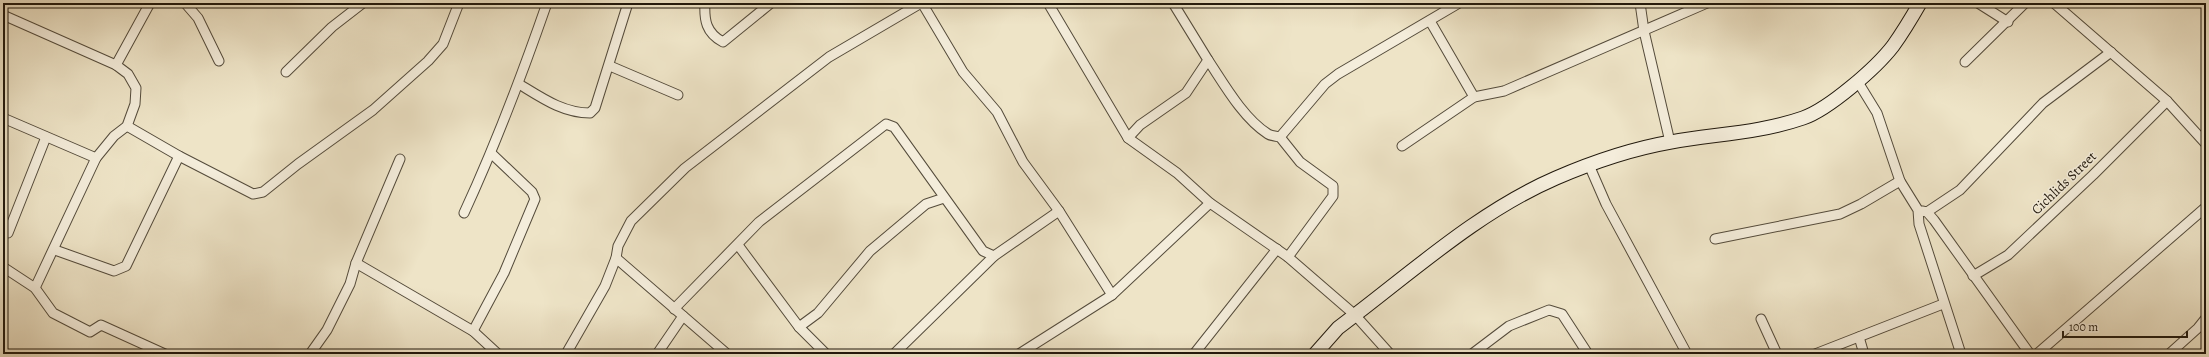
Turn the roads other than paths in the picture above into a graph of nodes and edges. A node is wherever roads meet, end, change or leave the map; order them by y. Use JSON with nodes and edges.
{"nodes":[{"id":1,"x":150,"y":3,"type":"edge"},
{"id":2,"x":185,"y":3,"type":"edge"},
{"id":3,"x":363,"y":3,"type":"edge"},
{"id":4,"x":459,"y":3,"type":"edge"},
{"id":5,"x":547,"y":3,"type":"edge"},
{"id":6,"x":628,"y":3,"type":"edge"},
{"id":7,"x":704,"y":3,"type":"edge"},
{"id":8,"x":771,"y":3,"type":"edge"},
{"id":9,"x":921,"y":3,"type":"edge"},
{"id":10,"x":1048,"y":3,"type":"edge"},
{"id":11,"x":1173,"y":3,"type":"edge"},
{"id":12,"x":1640,"y":3,"type":"edge"},
{"id":13,"x":1707,"y":3,"type":"edge"},
{"id":14,"x":1920,"y":3,"type":"edge"},
{"id":15,"x":1978,"y":3,"type":"edge"},
{"id":16,"x":2025,"y":3,"type":"edge"},
{"id":17,"x":2054,"y":3,"type":"edge"},
{"id":18,"x":1457,"y":4,"type":"edge"},
{"id":19,"x":3,"y":16,"type":"edge"},
{"id":20,"x":1430,"y":21,"type":"junction"},
{"id":21,"x":2008,"y":22,"type":"junction"},
{"id":22,"x":1644,"y":31,"type":"junction"},
{"id":23,"x":2111,"y":52,"type":"junction"},
{"id":24,"x":1208,"y":60,"type":"junction"},
{"id":25,"x":219,"y":61,"type":"dead end"},
{"id":26,"x":1964,"y":62,"type":"dead end"},
{"id":27,"x":116,"y":65,"type":"junction"},
{"id":28,"x":610,"y":66,"type":"junction"},
{"id":29,"x":286,"y":72,"type":"dead end"},
{"id":30,"x":1858,"y":82,"type":"junction"},
{"id":31,"x":519,"y":84,"type":"junction"},
{"id":32,"x":678,"y":96,"type":"dead end"},
{"id":33,"x":1474,"y":97,"type":"junction"},
{"id":34,"x":2167,"y":101,"type":"junction"},
{"id":35,"x":3,"y":118,"type":"edge"},
{"id":36,"x":127,"y":126,"type":"junction"},
{"id":37,"x":1280,"y":136,"type":"junction"},
{"id":38,"x":46,"y":137,"type":"junction"},
{"id":39,"x":1128,"y":138,"type":"junction"},
{"id":40,"x":1670,"y":142,"type":"junction"},
{"id":41,"x":2206,"y":144,"type":"edge"},
{"id":42,"x":1402,"y":146,"type":"dead end"},
{"id":43,"x":492,"y":154,"type":"junction"},
{"id":44,"x":179,"y":156,"type":"junction"},
{"id":45,"x":96,"y":158,"type":"junction"},
{"id":46,"x":400,"y":159,"type":"dead end"},
{"id":47,"x":1589,"y":165,"type":"junction"},
{"id":48,"x":1900,"y":181,"type":"junction"},
{"id":49,"x":944,"y":198,"type":"junction"},
{"id":50,"x":1210,"y":203,"type":"junction"},
{"id":51,"x":2206,"y":207,"type":"edge"},
{"id":52,"x":1059,"y":211,"type":"junction"},
{"id":53,"x":1922,"y":211,"type":"junction"},
{"id":54,"x":464,"y":213,"type":"dead end"},
{"id":55,"x":8,"y":233,"type":"dead end"},
{"id":56,"x":1715,"y":239,"type":"dead end"},
{"id":57,"x":738,"y":245,"type":"junction"},
{"id":58,"x":1277,"y":249,"type":"junction"},
{"id":59,"x":55,"y":250,"type":"junction"},
{"id":60,"x":994,"y":256,"type":"junction"},
{"id":61,"x":1288,"y":257,"type":"junction"},
{"id":62,"x":616,"y":258,"type":"junction"},
{"id":63,"x":356,"y":263,"type":"junction"},
{"id":64,"x":3,"y":268,"type":"edge"},
{"id":65,"x":1973,"y":276,"type":"junction"},
{"id":66,"x":35,"y":288,"type":"junction"},
{"id":67,"x":1112,"y":295,"type":"junction"},
{"id":68,"x":1943,"y":304,"type":"junction"},
{"id":69,"x":674,"y":308,"type":"junction"},
{"id":70,"x":1355,"y":315,"type":"junction"},
{"id":71,"x":683,"y":316,"type":"junction"},
{"id":72,"x":2206,"y":318,"type":"edge"},
{"id":73,"x":1761,"y":319,"type":"dead end"},
{"id":74,"x":799,"y":328,"type":"junction"},
{"id":75,"x":473,"y":331,"type":"junction"},
{"id":76,"x":1859,"y":337,"type":"junction"},
{"id":77,"x":165,"y":354,"type":"edge"},
{"id":78,"x":310,"y":354,"type":"edge"},
{"id":79,"x":498,"y":354,"type":"edge"},
{"id":80,"x":566,"y":354,"type":"edge"},
{"id":81,"x":657,"y":354,"type":"edge"},
{"id":82,"x":727,"y":354,"type":"edge"},
{"id":83,"x":826,"y":354,"type":"edge"},
{"id":84,"x":894,"y":354,"type":"edge"},
{"id":85,"x":1019,"y":354,"type":"edge"},
{"id":86,"x":1194,"y":354,"type":"edge"},
{"id":87,"x":1316,"y":354,"type":"edge"},
{"id":88,"x":1390,"y":354,"type":"edge"},
{"id":89,"x":1472,"y":354,"type":"edge"},
{"id":90,"x":1588,"y":354,"type":"edge"},
{"id":91,"x":1687,"y":354,"type":"edge"},
{"id":92,"x":1777,"y":354,"type":"edge"},
{"id":93,"x":1815,"y":354,"type":"edge"},
{"id":94,"x":1864,"y":354,"type":"edge"},
{"id":95,"x":1961,"y":354,"type":"edge"},
{"id":96,"x":2030,"y":354,"type":"edge"},
{"id":97,"x":2037,"y":354,"type":"edge"},
{"id":98,"x":2169,"y":354,"type":"edge"}],
"edges":[{"from":1,"to":27,"type":"street"},
{"from":2,"to":25,"type":"street"},
{"from":3,"to":29,"type":"street"},
{"from":4,"to":44,"type":"street"},
{"from":5,"to":31,"type":"street"},
{"from":6,"to":28,"type":"street"},
{"from":7,"to":8,"type":"street"},
{"from":9,"to":52,"type":"street"},
{"from":9,"to":62,"type":"street"},
{"from":10,"to":39,"type":"street"},
{"from":11,"to":24,"type":"street"},
{"from":12,"to":22,"type":"street"},
{"from":13,"to":22,"type":"street"},
{"from":14,"to":30,"type":"main road"},
{"from":15,"to":21,"type":"street"},
{"from":16,"to":21,"type":"street"},
{"from":17,"to":23,"type":"street"},
{"from":18,"to":20,"type":"street"},
{"from":19,"to":27,"type":"street"},
{"from":20,"to":33,"type":"street"},
{"from":20,"to":37,"type":"street"},
{"from":21,"to":26,"type":"street"},
{"from":22,"to":33,"type":"street"},
{"from":22,"to":40,"type":"street"},
{"from":23,"to":34,"type":"street"},
{"from":23,"to":53,"type":"street"},
{"from":24,"to":37,"type":"street"},
{"from":24,"to":39,"type":"street"},
{"from":27,"to":36,"type":"street"},
{"from":28,"to":31,"type":"street"},
{"from":28,"to":32,"type":"street"},
{"from":30,"to":40,"type":"main road"},
{"from":30,"to":48,"type":"street"},
{"from":31,"to":43,"type":"street"},
{"from":33,"to":42,"type":"street"},
{"from":34,"to":41,"type":"street"},
{"from":34,"to":65,"type":"street","name":"Cichlids Street"},
{"from":35,"to":38,"type":"street"},
{"from":36,"to":44,"type":"street"},
{"from":36,"to":45,"type":"street"},
{"from":37,"to":61,"type":"street"},
{"from":38,"to":45,"type":"street"},
{"from":38,"to":55,"type":"street"},
{"from":39,"to":50,"type":"street"},
{"from":40,"to":47,"type":"main road"},
{"from":43,"to":54,"type":"street"},
{"from":43,"to":75,"type":"street"},
{"from":44,"to":59,"type":"street"},
{"from":45,"to":59,"type":"street"},
{"from":46,"to":63,"type":"street"},
{"from":47,"to":70,"type":"main road"},
{"from":47,"to":91,"type":"street"},
{"from":48,"to":53,"type":"street"},
{"from":48,"to":56,"type":"street"},
{"from":49,"to":57,"type":"street"},
{"from":49,"to":60,"type":"street"},
{"from":49,"to":74,"type":"street"},
{"from":50,"to":58,"type":"street"},
{"from":50,"to":67,"type":"street"},
{"from":51,"to":97,"type":"street"},
{"from":52,"to":60,"type":"street"},
{"from":52,"to":67,"type":"street"},
{"from":53,"to":65,"type":"street"},
{"from":53,"to":68,"type":"street"},
{"from":57,"to":69,"type":"street"},
{"from":57,"to":74,"type":"street"},
{"from":58,"to":61,"type":"street"},
{"from":58,"to":86,"type":"street"},
{"from":59,"to":66,"type":"street"},
{"from":60,"to":84,"type":"street"},
{"from":61,"to":70,"type":"street"},
{"from":62,"to":69,"type":"street"},
{"from":62,"to":80,"type":"street"},
{"from":63,"to":75,"type":"street"},
{"from":63,"to":78,"type":"street"},
{"from":64,"to":66,"type":"street"},
{"from":65,"to":96,"type":"street"},
{"from":66,"to":77,"type":"street"},
{"from":67,"to":85,"type":"street"},
{"from":68,"to":76,"type":"street"},
{"from":68,"to":95,"type":"street"},
{"from":69,"to":71,"type":"street"},
{"from":70,"to":87,"type":"main road"},
{"from":70,"to":88,"type":"street"},
{"from":71,"to":81,"type":"street"},
{"from":71,"to":82,"type":"street"},
{"from":72,"to":98,"type":"street"},
{"from":73,"to":92,"type":"street"},
{"from":74,"to":83,"type":"street"},
{"from":75,"to":79,"type":"street"},
{"from":76,"to":93,"type":"street"},
{"from":76,"to":94,"type":"street"},
{"from":89,"to":90,"type":"street"}]}
